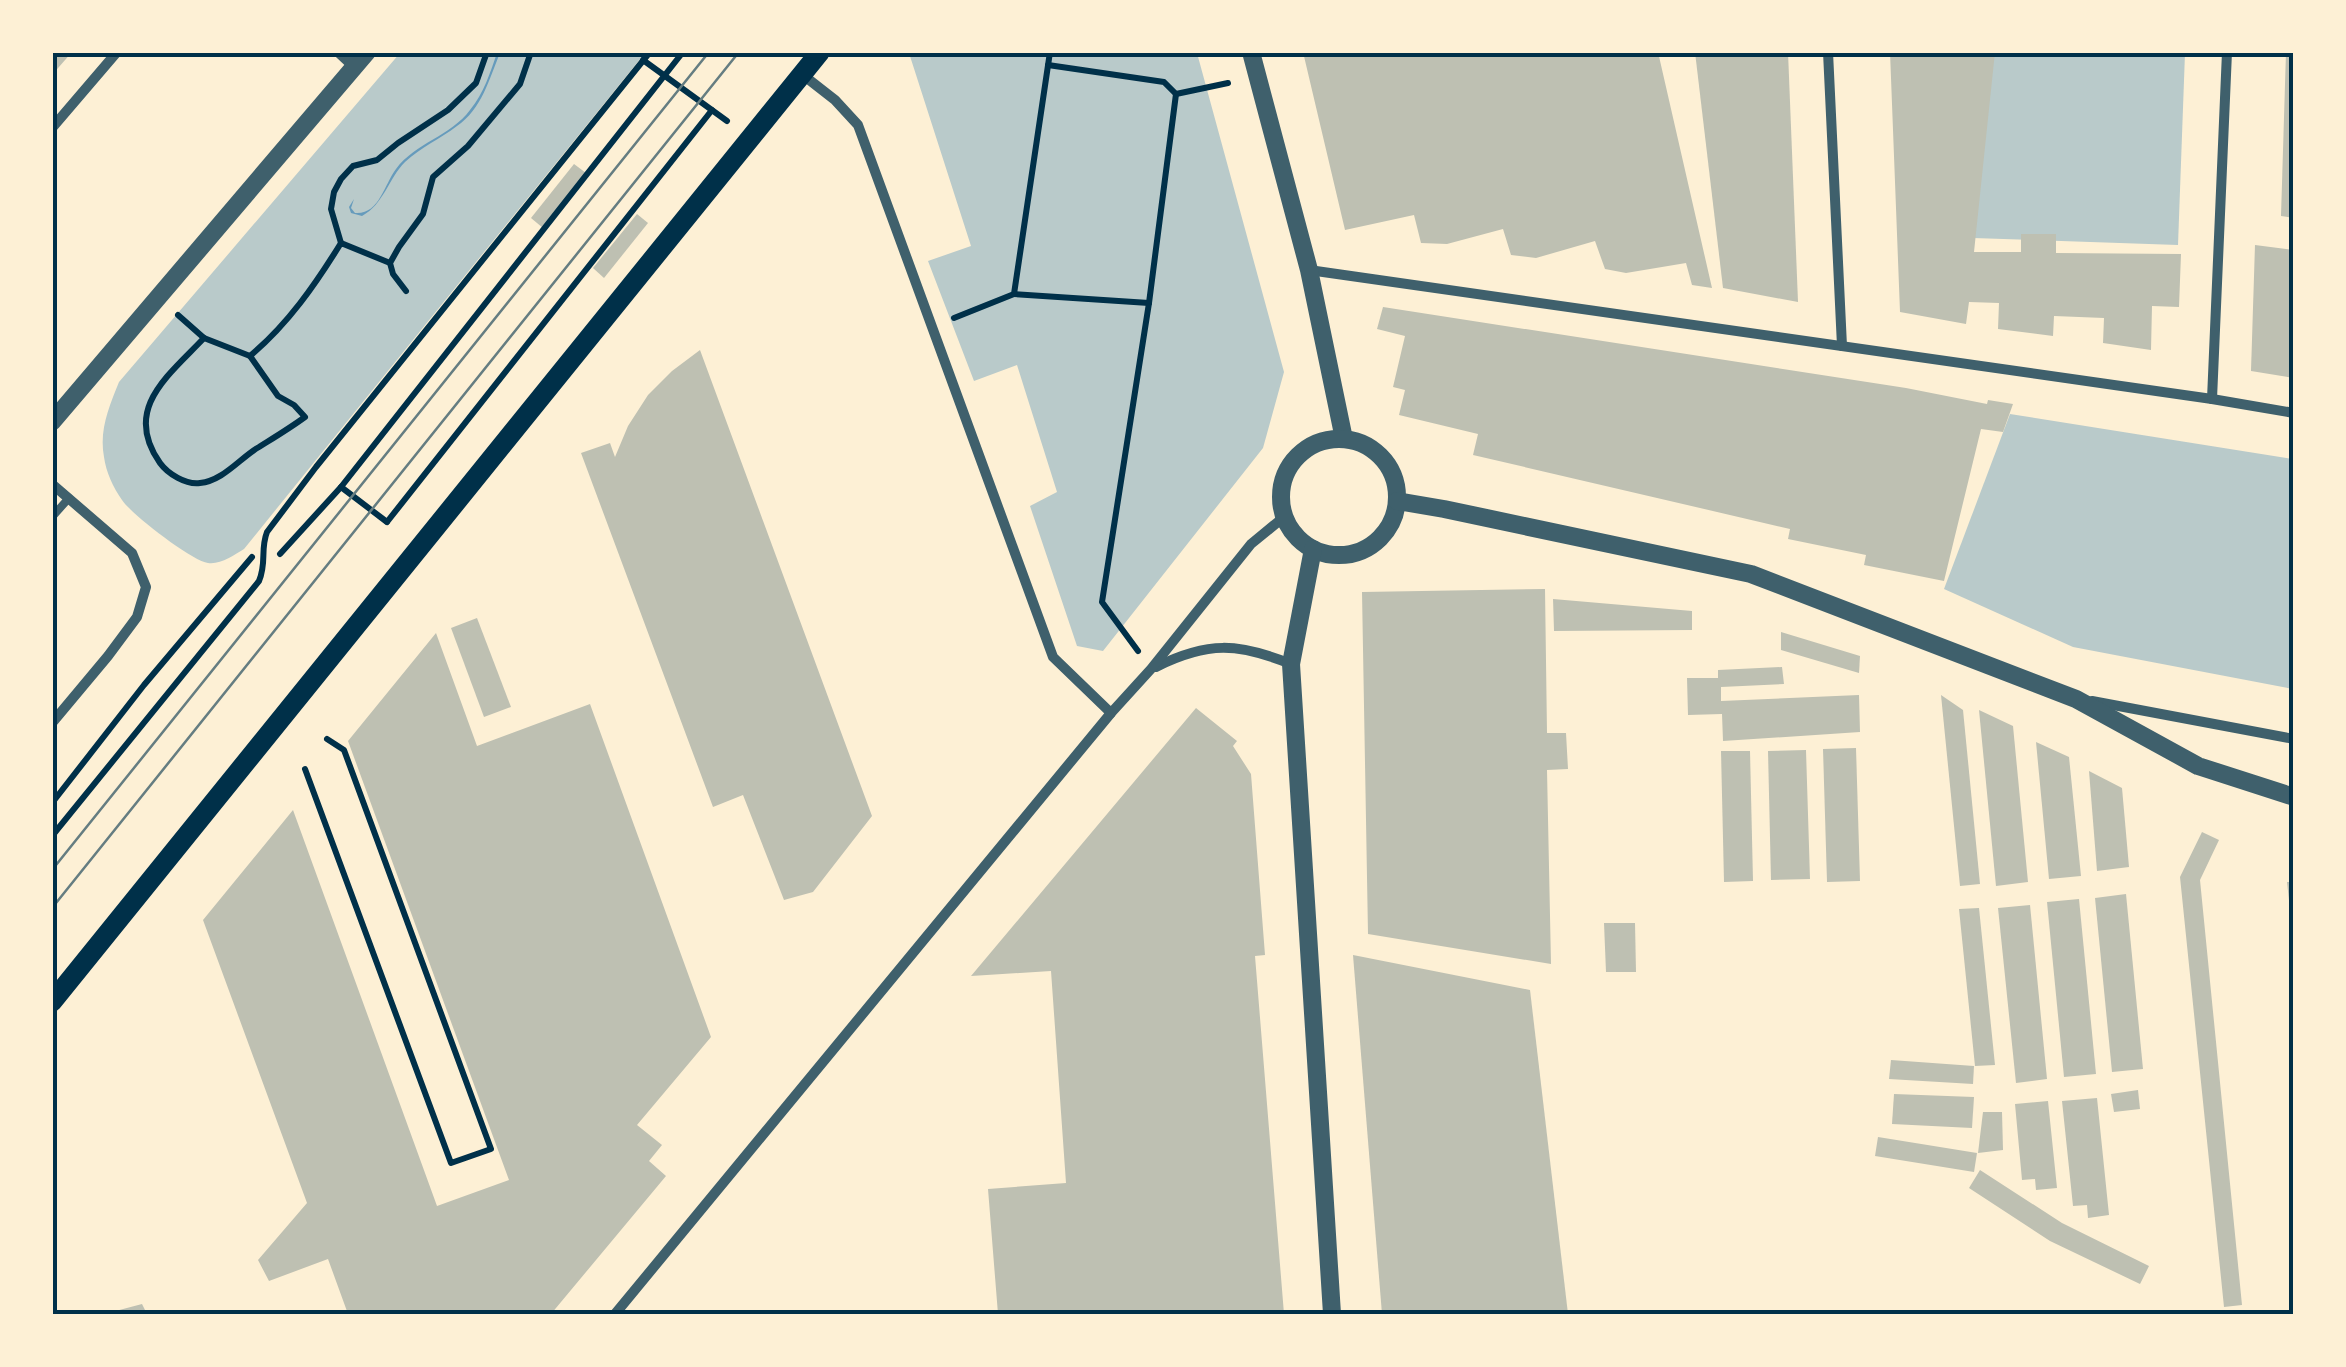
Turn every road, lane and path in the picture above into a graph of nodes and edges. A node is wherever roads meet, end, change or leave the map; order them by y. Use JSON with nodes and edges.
{"nodes":[{"id":1,"x":117,"y":52,"type":"edge"},
{"id":2,"x":338,"y":52,"type":"edge"},
{"id":3,"x":487,"y":52,"type":"edge"},
{"id":4,"x":531,"y":52,"type":"edge"},
{"id":5,"x":650,"y":52,"type":"edge"},
{"id":6,"x":684,"y":52,"type":"edge"},
{"id":7,"x":820,"y":52,"type":"edge"},
{"id":8,"x":1050,"y":52,"type":"edge"},
{"id":9,"x":1250,"y":52,"type":"edge"},
{"id":10,"x":1828,"y":52,"type":"edge"},
{"id":11,"x":2227,"y":52,"type":"edge"},
{"id":12,"x":361,"y":60,"type":"edge"},
{"id":13,"x":643,"y":60,"type":"junction"},
{"id":14,"x":1048,"y":65,"type":"junction"},
{"id":15,"x":802,"y":74,"type":"junction"},
{"id":16,"x":665,"y":76,"type":"junction"},
{"id":17,"x":1257,"y":77,"type":"junction"},
{"id":18,"x":1176,"y":94,"type":"junction"},
{"id":19,"x":712,"y":110,"type":"junction"},
{"id":20,"x":734,"y":126,"type":"dead end"},
{"id":21,"x":52,"y":128,"type":"edge"},
{"id":22,"x":340,"y":243,"type":"junction"},
{"id":23,"x":390,"y":263,"type":"junction"},
{"id":24,"x":1308,"y":270,"type":"junction"},
{"id":25,"x":406,"y":291,"type":"dead end"},
{"id":26,"x":1014,"y":294,"type":"junction"},
{"id":27,"x":158,"y":298,"type":"junction"},
{"id":28,"x":1149,"y":303,"type":"junction"},
{"id":29,"x":932,"y":326,"type":"junction"},
{"id":30,"x":204,"y":338,"type":"junction"},
{"id":31,"x":1842,"y":346,"type":"junction"},
{"id":32,"x":250,"y":356,"type":"junction"},
{"id":33,"x":2212,"y":398,"type":"junction"},
{"id":34,"x":2294,"y":413,"type":"edge"},
{"id":35,"x":52,"y":422,"type":"edge"},
{"id":36,"x":1344,"y":439,"type":"junction"},
{"id":37,"x":52,"y":484,"type":"edge"},
{"id":38,"x":341,"y":487,"type":"junction"},
{"id":39,"x":69,"y":498,"type":"junction"},
{"id":40,"x":1397,"y":501,"type":"junction"},
{"id":41,"x":52,"y":517,"type":"edge"},
{"id":42,"x":1284,"y":517,"type":"junction"},
{"id":43,"x":387,"y":522,"type":"junction"},
{"id":44,"x":396,"y":529,"type":"dead end"},
{"id":45,"x":1313,"y":550,"type":"junction"},
{"id":46,"x":280,"y":554,"type":"dead end"},
{"id":47,"x":252,"y":557,"type":"dead end"},
{"id":48,"x":1291,"y":664,"type":"junction"},
{"id":49,"x":1151,"y":670,"type":"junction"},
{"id":50,"x":2076,"y":698,"type":"junction"},
{"id":51,"x":1111,"y":713,"type":"junction"},
{"id":52,"x":52,"y":723,"type":"edge"},
{"id":53,"x":327,"y":739,"type":"dead end"},
{"id":54,"x":2294,"y":739,"type":"edge"},
{"id":55,"x":305,"y":769,"type":"dead end"},
{"id":56,"x":2294,"y":797,"type":"edge"},
{"id":57,"x":52,"y":803,"type":"edge"},
{"id":58,"x":52,"y":836,"type":"edge"},
{"id":59,"x":52,"y":1002,"type":"edge"},
{"id":60,"x":615,"y":1314,"type":"edge"},
{"id":61,"x":1332,"y":1314,"type":"edge"}],
"edges":[{"from":1,"to":21,"type":"street"},
{"from":2,"to":12,"type":"street"},
{"from":3,"to":22,"type":"path"},
{"from":4,"to":23,"type":"path"},
{"from":5,"to":13,"type":"path"},
{"from":6,"to":16,"type":"path"},
{"from":7,"to":15,"type":"main road"},
{"from":8,"to":14,"type":"path"},
{"from":9,"to":17,"type":"street"},
{"from":10,"to":31,"type":"street"},
{"from":11,"to":33,"type":"street"},
{"from":12,"to":27,"type":"street"},
{"from":13,"to":16,"type":"path"},
{"from":13,"to":58,"type":"path"},
{"from":14,"to":18,"type":"path"},
{"from":14,"to":26,"type":"path"},
{"from":15,"to":29,"type":"street"},
{"from":15,"to":59,"type":"main road"},
{"from":16,"to":19,"type":"path"},
{"from":16,"to":38,"type":"path"},
{"from":17,"to":18,"type":"path"},
{"from":17,"to":24,"type":"street"},
{"from":18,"to":28,"type":"path"},
{"from":19,"to":20,"type":"path"},
{"from":19,"to":43,"type":"path"},
{"from":22,"to":23,"type":"path"},
{"from":22,"to":32,"type":"path"},
{"from":23,"to":25,"type":"path"},
{"from":24,"to":31,"type":"street"},
{"from":24,"to":36,"type":"street"},
{"from":26,"to":28,"type":"path"},
{"from":26,"to":29,"type":"path"},
{"from":27,"to":30,"type":"path"},
{"from":27,"to":35,"type":"street"},
{"from":28,"to":49,"type":"path"},
{"from":29,"to":51,"type":"street"},
{"from":30,"to":32,"type":"path"},
{"from":30,"to":32,"type":"path"},
{"from":31,"to":33,"type":"street"},
{"from":33,"to":34,"type":"street"},
{"from":36,"to":40,"type":"street"},
{"from":36,"to":42,"type":"street"},
{"from":37,"to":39,"type":"street"},
{"from":38,"to":43,"type":"path"},
{"from":38,"to":46,"type":"path"},
{"from":39,"to":41,"type":"lane"},
{"from":39,"to":52,"type":"street"},
{"from":40,"to":45,"type":"street"},
{"from":40,"to":50,"type":"street"},
{"from":42,"to":45,"type":"street"},
{"from":42,"to":49,"type":"street"},
{"from":43,"to":44,"type":"path"},
{"from":45,"to":48,"type":"street"},
{"from":47,"to":57,"type":"path"},
{"from":48,"to":49,"type":"street"},
{"from":48,"to":61,"type":"street"},
{"from":49,"to":51,"type":"street"},
{"from":50,"to":54,"type":"street"},
{"from":50,"to":56,"type":"street"},
{"from":51,"to":60,"type":"street"},
{"from":53,"to":55,"type":"path"}]}
